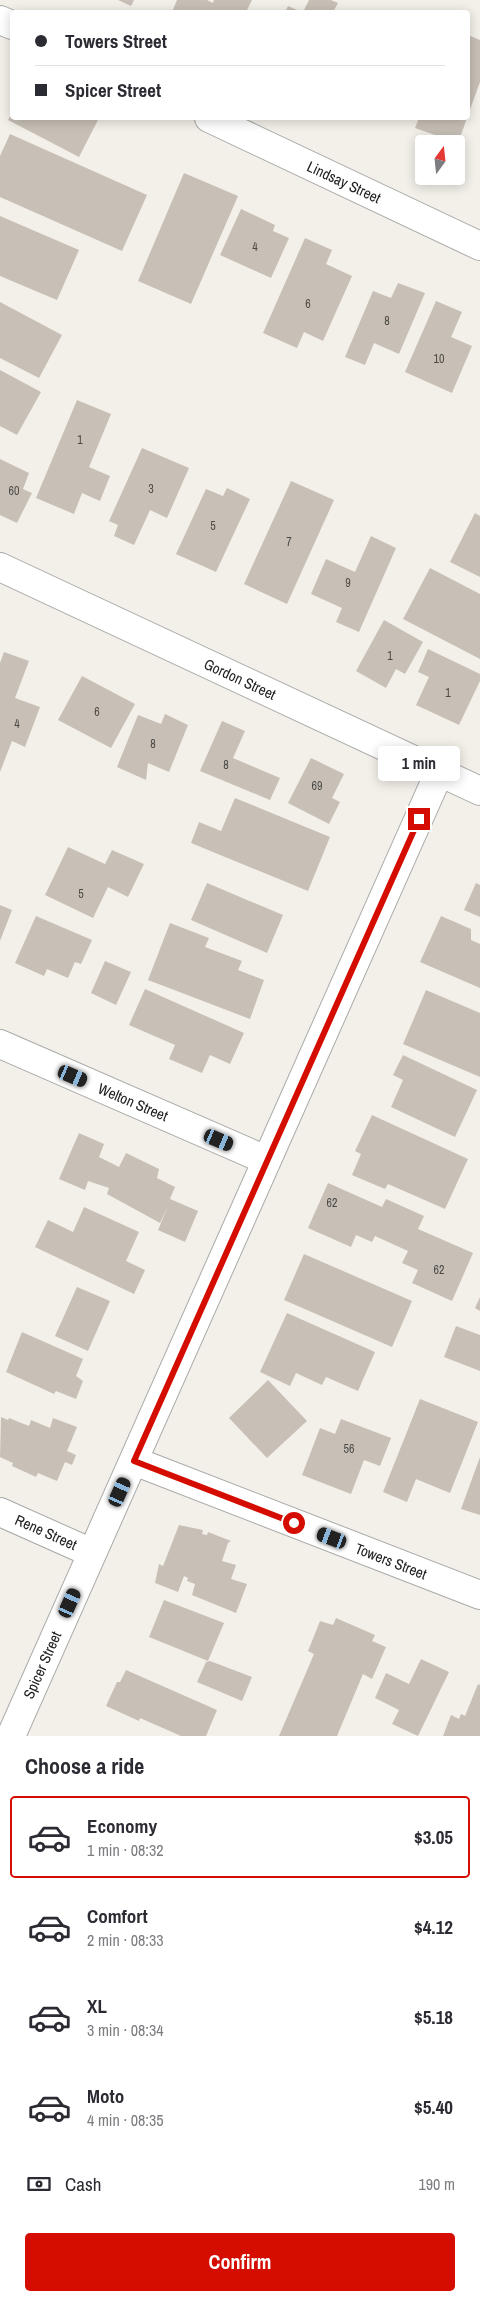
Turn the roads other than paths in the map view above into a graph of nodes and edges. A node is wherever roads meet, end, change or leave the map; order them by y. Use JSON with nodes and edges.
{"nodes":[{"id":1,"x":213,"y":120,"type":"edge"},
{"id":2,"x":480,"y":246,"type":"edge"},
{"id":3,"x":0,"y":567,"type":"edge"},
{"id":4,"x":439,"y":772,"type":"junction"},
{"id":5,"x":480,"y":791,"type":"edge"},
{"id":6,"x":0,"y":1044,"type":"edge"},
{"id":7,"x":266,"y":1160,"type":"junction"},
{"id":8,"x":134,"y":1461,"type":"junction"},
{"id":9,"x":0,"y":1512,"type":"edge"},
{"id":10,"x":92,"y":1553,"type":"junction"},
{"id":11,"x":480,"y":1595,"type":"edge"},
{"id":12,"x":11,"y":1736,"type":"edge"}],
"edges":[{"from":1,"to":2,"type":"street","name":"Lindsay Street"},
{"from":3,"to":4,"type":"street","name":"Gordon Street"},
{"from":4,"to":5,"type":"street","name":"Gordon Street"},
{"from":4,"to":7,"type":"street","name":"Spicer Street"},
{"from":6,"to":7,"type":"street","name":"Welton Street"},
{"from":7,"to":8,"type":"street","name":"Spicer Street"},
{"from":8,"to":10,"type":"street","name":"Spicer Street"},
{"from":8,"to":11,"type":"street","name":"Towers Street"},
{"from":9,"to":10,"type":"street","name":"Rene Street"},
{"from":10,"to":12,"type":"street","name":"Spicer Street"}]}
